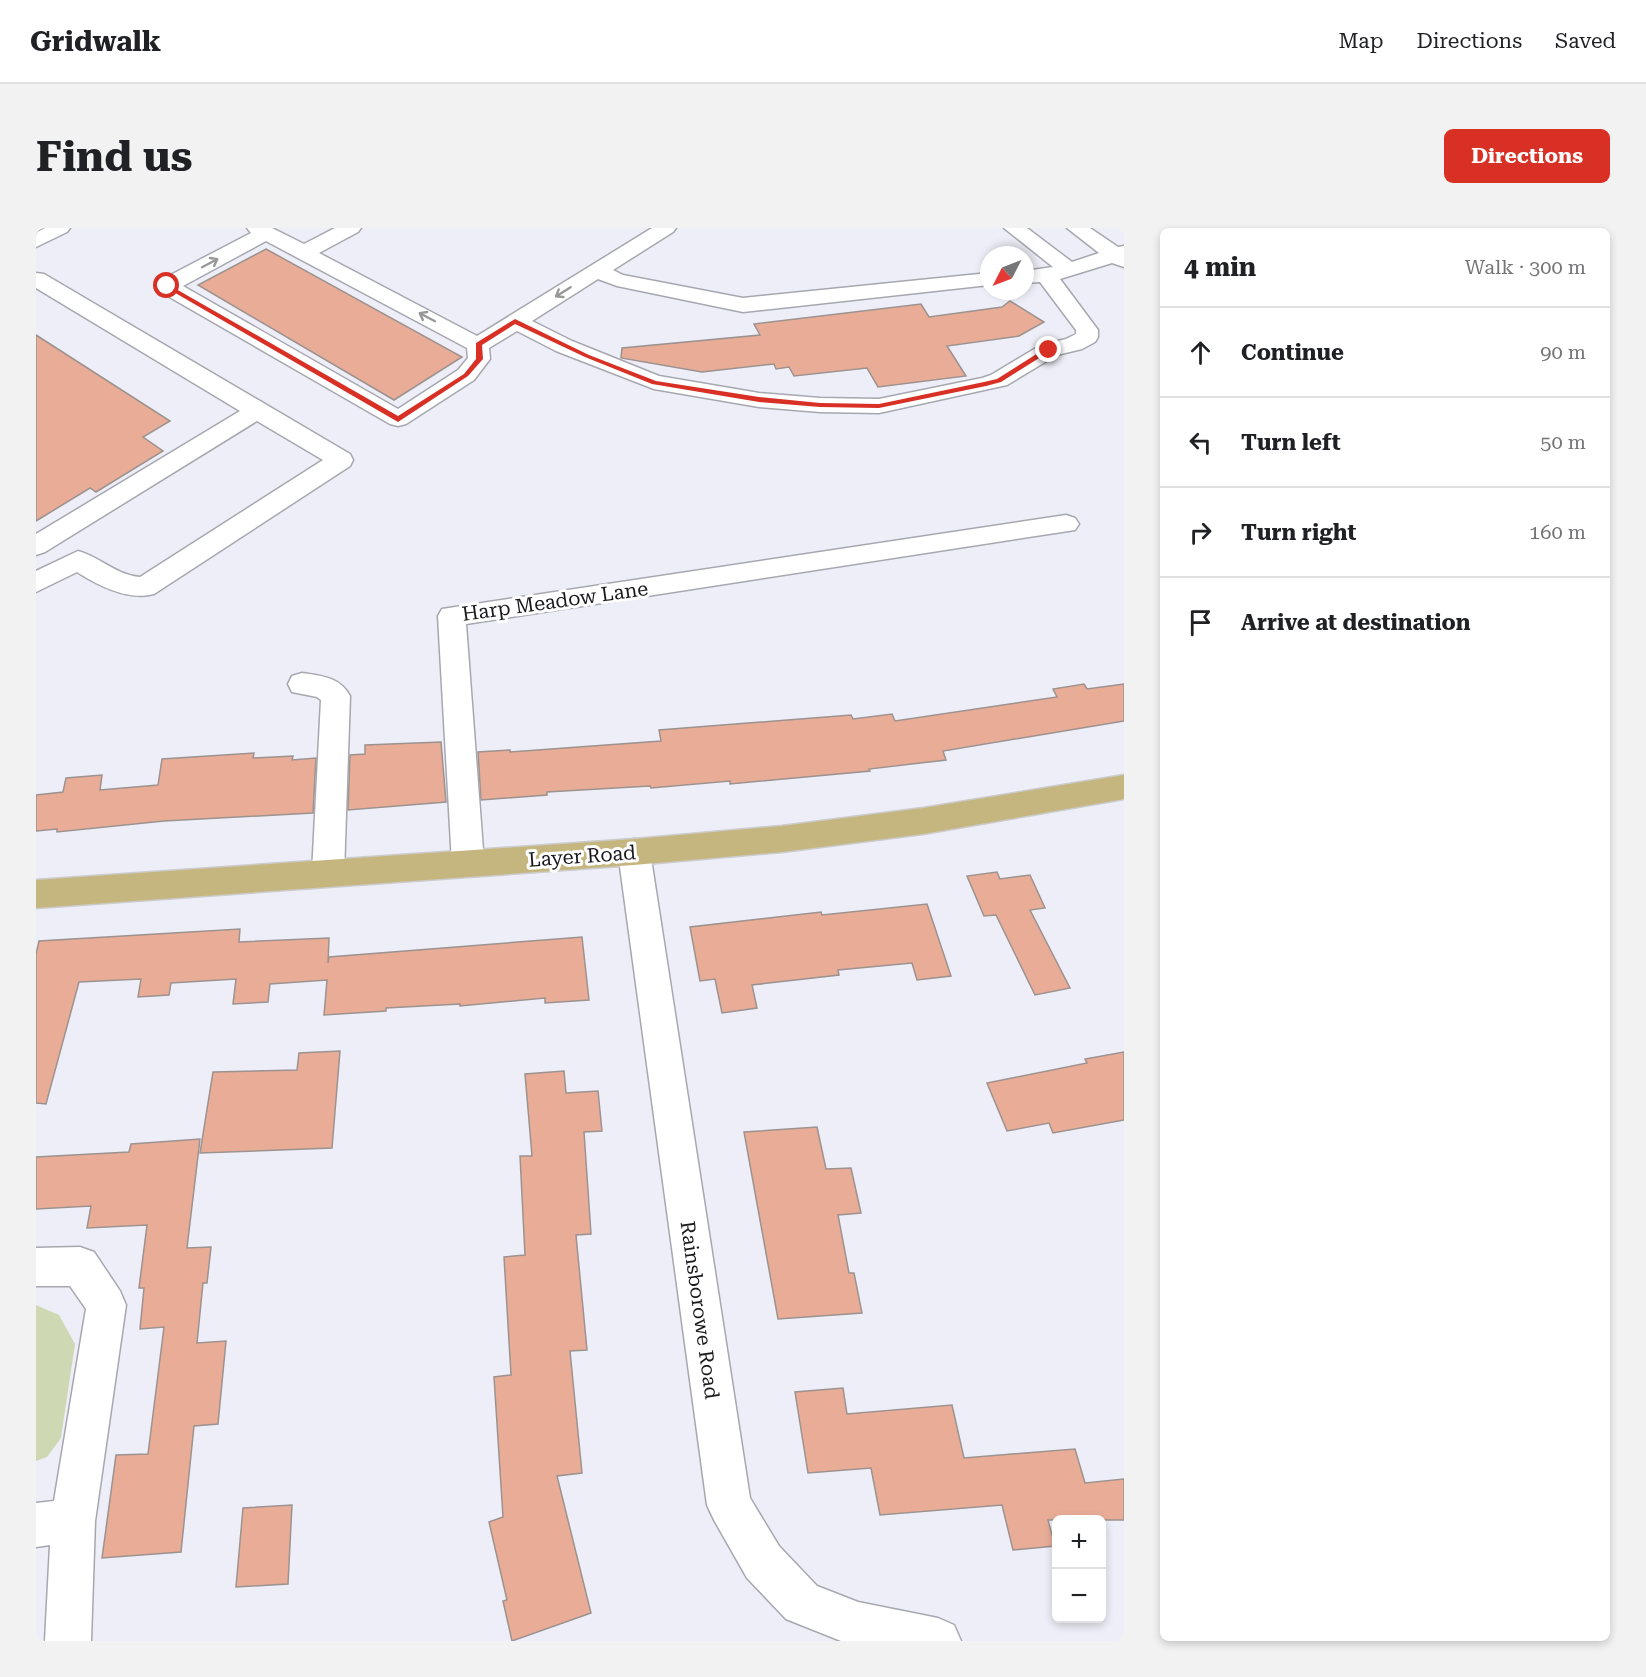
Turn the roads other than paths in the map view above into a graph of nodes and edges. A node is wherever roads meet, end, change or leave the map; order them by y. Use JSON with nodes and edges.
{"nodes":[{"id":1,"x":60,"y":228,"type":"edge"},
{"id":2,"x":351,"y":228,"type":"edge"},
{"id":3,"x":666,"y":228,"type":"edge"},
{"id":4,"x":1014,"y":228,"type":"edge"},
{"id":5,"x":262,"y":230,"type":"edge"},
{"id":6,"x":36,"y":241,"type":"edge"},
{"id":7,"x":1104,"y":242,"type":"edge"},
{"id":8,"x":304,"y":252,"type":"junction"},
{"id":9,"x":1070,"y":270,"type":"junction"},
{"id":10,"x":597,"y":271,"type":"junction"},
{"id":11,"x":1036,"y":276,"type":"edge"},
{"id":12,"x":36,"y":279,"type":"edge"},
{"id":13,"x":980,"y":280,"type":"edge"},
{"id":14,"x":515,"y":321,"type":"junction"},
{"id":15,"x":478,"y":345,"type":"junction"},
{"id":16,"x":257,"y":411,"type":"junction"},
{"id":17,"x":1066,"y":524,"type":"dead end"},
{"id":18,"x":36,"y":546,"type":"edge"},
{"id":19,"x":36,"y":584,"type":"edge"},
{"id":20,"x":302,"y":684,"type":"dead end"},
{"id":21,"x":1124,"y":787,"type":"edge"},
{"id":22,"x":634,"y":852,"type":"junction"},
{"id":23,"x":468,"y":863,"type":"junction"},
{"id":24,"x":328,"y":873,"type":"junction"},
{"id":25,"x":36,"y":894,"type":"edge"},
{"id":26,"x":36,"y":1267,"type":"edge"},
{"id":27,"x":54,"y":1523,"type":"edge"},
{"id":28,"x":68,"y":1641,"type":"edge"},
{"id":29,"x":938,"y":1641,"type":"edge"}],
"edges":[{"from":1,"to":6,"type":"street"},
{"from":2,"to":8,"type":"street"},
{"from":3,"to":10,"type":"street"},
{"from":4,"to":9,"type":"street"},
{"from":5,"to":8,"type":"street"},
{"from":15,"to":5,"type":"street","one_way":true},
{"from":7,"to":9,"type":"street"},
{"from":15,"to":8,"type":"street","one_way":true},
{"from":9,"to":11,"type":"street"},
{"from":10,"to":13,"type":"street"},
{"from":10,"to":14,"type":"street","one_way":true},
{"from":11,"to":14,"type":"street"},
{"from":12,"to":16,"type":"street"},
{"from":14,"to":15,"type":"street"},
{"from":16,"to":18,"type":"street"},
{"from":16,"to":19,"type":"street"},
{"from":17,"to":23,"type":"street","name":"Harp Meadow Lane"},
{"from":20,"to":24,"type":"street"},
{"from":21,"to":22,"type":"main road","name":"Layer Road"},
{"from":22,"to":23,"type":"main road","name":"Layer Road"},
{"from":22,"to":29,"type":"street","name":"Rainsborowe Road"},
{"from":23,"to":24,"type":"main road","name":"Layer Road"},
{"from":24,"to":25,"type":"main road","name":"Layer Road"},
{"from":26,"to":27,"type":"street"},
{"from":27,"to":28,"type":"street"}]}
